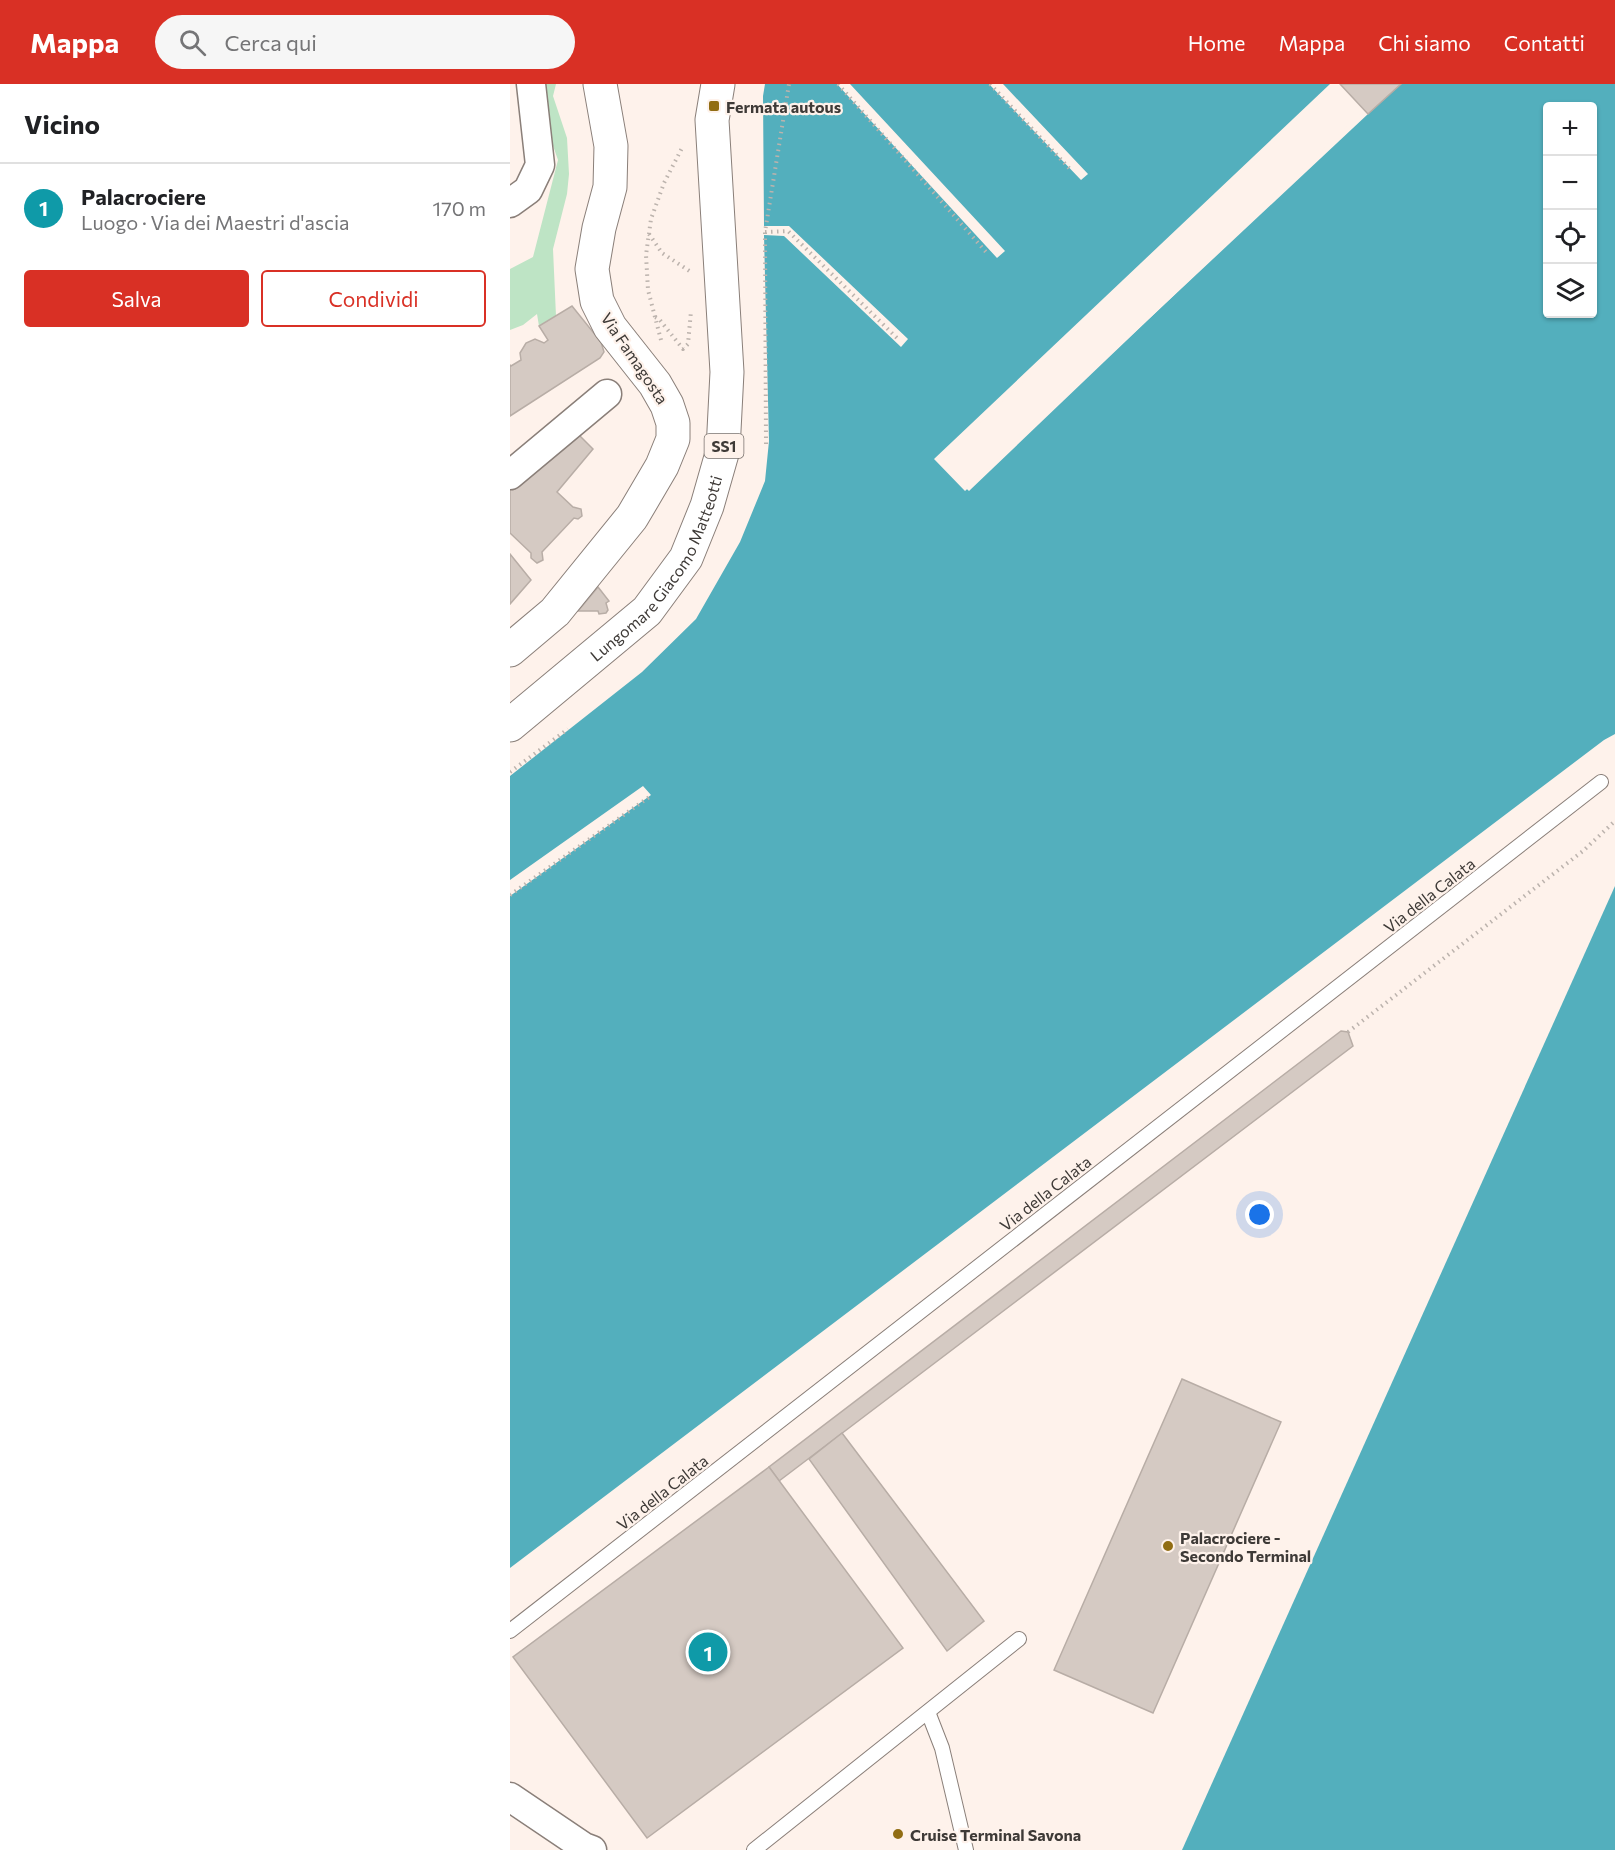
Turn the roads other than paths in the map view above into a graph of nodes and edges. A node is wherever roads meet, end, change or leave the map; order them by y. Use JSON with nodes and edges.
{"nodes":[{"id":1,"x":531,"y":84,"type":"edge"},
{"id":2,"x":600,"y":84,"type":"edge"},
{"id":3,"x":718,"y":84,"type":"edge"},
{"id":4,"x":510,"y":203,"type":"edge"},
{"id":5,"x":607,"y":394,"type":"dead end"},
{"id":6,"x":510,"y":475,"type":"edge"},
{"id":7,"x":510,"y":650,"type":"edge"},
{"id":8,"x":510,"y":725,"type":"edge"},
{"id":9,"x":1601,"y":782,"type":"dead end"},
{"id":10,"x":510,"y":1630,"type":"edge"},
{"id":11,"x":1019,"y":1640,"type":"dead end"},
{"id":12,"x":928,"y":1712,"type":"junction"},
{"id":13,"x":513,"y":1804,"type":"edge"},
{"id":14,"x":592,"y":1850,"type":"edge"},
{"id":15,"x":754,"y":1850,"type":"edge"},
{"id":16,"x":966,"y":1850,"type":"edge"}],
"edges":[{"from":1,"to":4,"type":"street"},
{"from":2,"to":7,"type":"main road","name":"Via Famagosta"},
{"from":3,"to":8,"type":"main road","name":"Lungomare Giacomo Matteotti","number":"SS1"},
{"from":5,"to":6,"type":"street"},
{"from":9,"to":10,"type":"lane","name":"Via della Calata"},
{"from":11,"to":12,"type":"lane"},
{"from":12,"to":15,"type":"lane"},
{"from":12,"to":16,"type":"lane"},
{"from":13,"to":14,"type":"street"}]}
